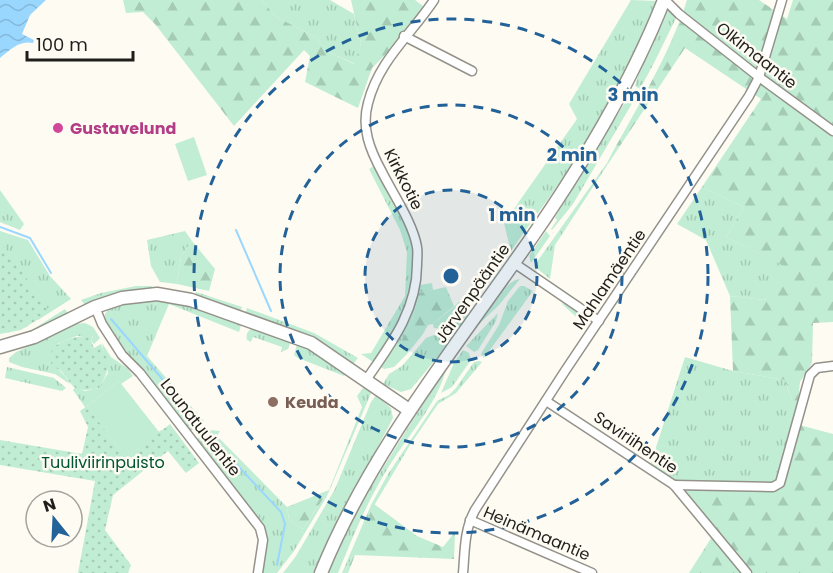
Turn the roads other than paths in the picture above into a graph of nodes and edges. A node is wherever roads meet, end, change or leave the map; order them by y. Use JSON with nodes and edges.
{"nodes":[{"id":1,"x":434,"y":0,"type":"edge"},
{"id":2,"x":665,"y":0,"type":"edge"},
{"id":3,"x":782,"y":0,"type":"edge"},
{"id":4,"x":404,"y":36,"type":"junction"},
{"id":5,"x":472,"y":71,"type":"dead end"},
{"id":6,"x":759,"y":77,"type":"junction"},
{"id":7,"x":833,"y":131,"type":"edge"},
{"id":8,"x":514,"y":263,"type":"junction"},
{"id":9,"x":95,"y":307,"type":"junction"},
{"id":10,"x":599,"y":321,"type":"junction"},
{"id":11,"x":0,"y":347,"type":"edge"},
{"id":12,"x":833,"y":366,"type":"edge"},
{"id":13,"x":366,"y":380,"type":"junction"},
{"id":14,"x":546,"y":401,"type":"junction"},
{"id":15,"x":410,"y":410,"type":"junction"},
{"id":16,"x":674,"y":485,"type":"junction"},
{"id":17,"x":470,"y":520,"type":"junction"},
{"id":18,"x":258,"y":573,"type":"edge"},
{"id":19,"x":321,"y":573,"type":"edge"},
{"id":20,"x":463,"y":573,"type":"edge"},
{"id":21,"x":592,"y":573,"type":"edge"},
{"id":22,"x":747,"y":573,"type":"edge"}],
"edges":[{"from":1,"to":4,"type":"street","name":"Kirkkotie"},
{"from":2,"to":6,"type":"street","name":"Olkimaantie"},
{"from":2,"to":8,"type":"main road","name":"Järvenpääntie"},
{"from":3,"to":6,"type":"street","name":"Mahlamäentie"},
{"from":4,"to":5,"type":"street"},
{"from":4,"to":13,"type":"street","name":"Kirkkotie"},
{"from":6,"to":7,"type":"street","name":"Olkimaantie"},
{"from":6,"to":10,"type":"street","name":"Mahlamäentie"},
{"from":8,"to":10,"type":"street"},
{"from":8,"to":15,"type":"main road","name":"Järvenpääntie"},
{"from":9,"to":11,"type":"main road"},
{"from":9,"to":13,"type":"main road"},
{"from":9,"to":18,"type":"street","name":"Lounatuulentie"},
{"from":10,"to":14,"type":"street","name":"Mahlamäentie"},
{"from":12,"to":16,"type":"street"},
{"from":13,"to":15,"type":"main road"},
{"from":14,"to":16,"type":"street","name":"Saviriihentie"},
{"from":14,"to":17,"type":"street","name":"Mahlamäentie"},
{"from":15,"to":19,"type":"main road","name":"Järvenpääntie"},
{"from":16,"to":22,"type":"street","name":"Saviriihentie"},
{"from":17,"to":20,"type":"street","name":"Mahlamäentie"},
{"from":17,"to":21,"type":"street","name":"Heinämaantie"}]}
